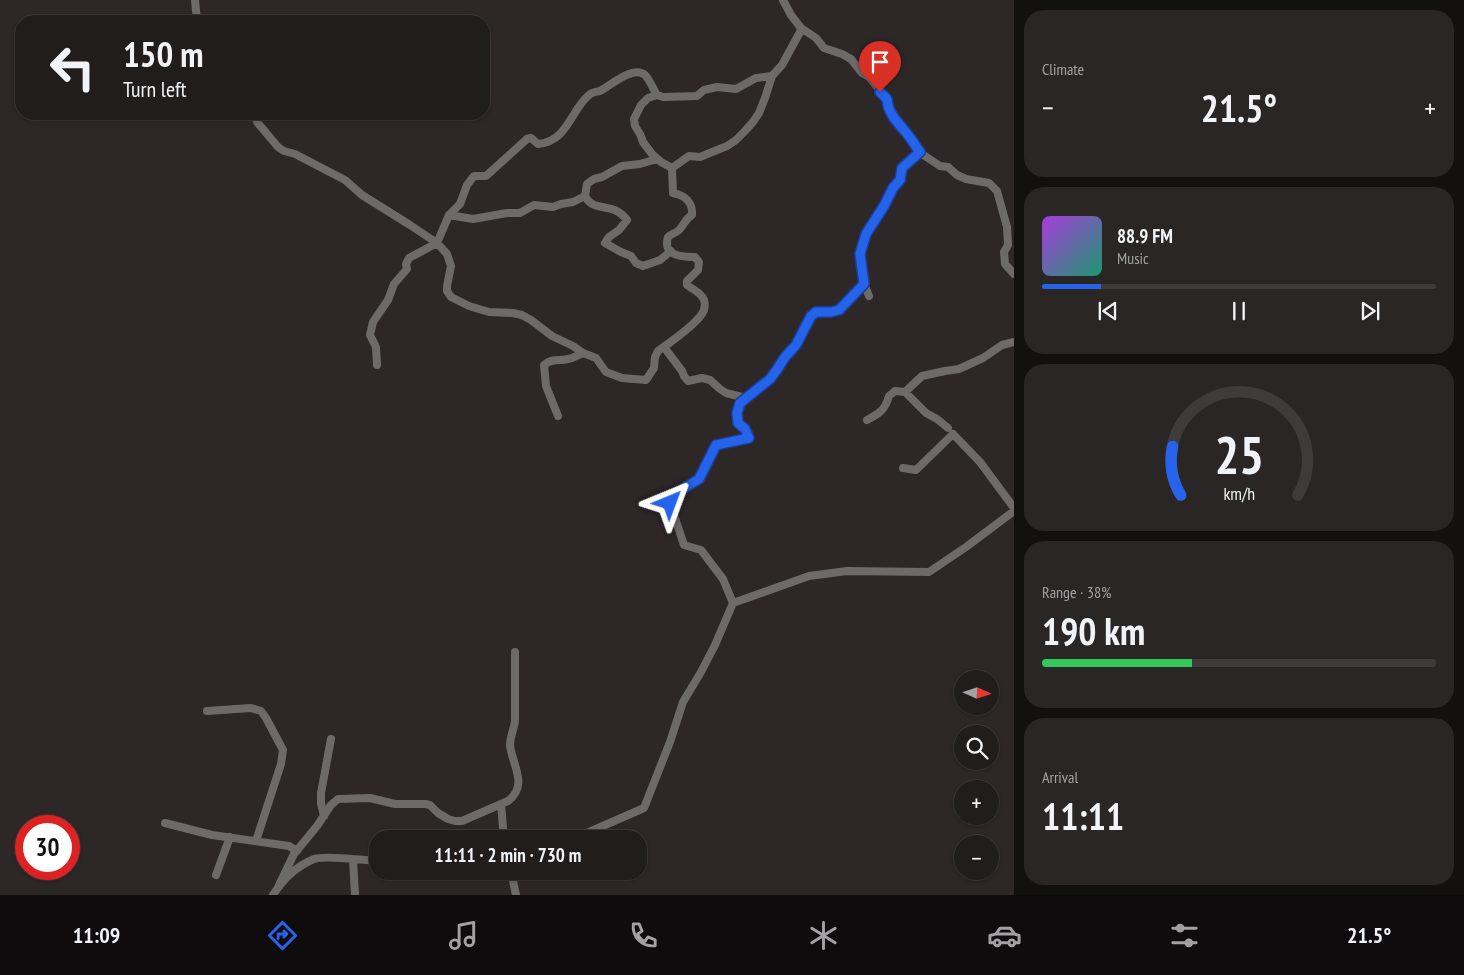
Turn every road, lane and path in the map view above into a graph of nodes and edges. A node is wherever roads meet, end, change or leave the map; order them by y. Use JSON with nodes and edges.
{"nodes":[{"id":1,"x":195,"y":0,"type":"edge"},
{"id":2,"x":783,"y":0,"type":"edge"},
{"id":3,"x":196,"y":15,"type":"edge"},
{"id":4,"x":800,"y":28,"type":"junction"},
{"id":5,"x":772,"y":76,"type":"junction"},
{"id":6,"x":657,"y":95,"type":"junction"},
{"id":7,"x":256,"y":120,"type":"edge"},
{"id":8,"x":920,"y":152,"type":"junction"},
{"id":9,"x":657,"y":159,"type":"junction"},
{"id":10,"x":672,"y":168,"type":"junction"},
{"id":11,"x":584,"y":196,"type":"junction"},
{"id":12,"x":449,"y":215,"type":"junction"},
{"id":13,"x":437,"y":243,"type":"junction"},
{"id":14,"x":1011,"y":243,"type":"edge"},
{"id":15,"x":671,"y":251,"type":"junction"},
{"id":16,"x":1014,"y":274,"type":"edge"},
{"id":17,"x":864,"y":284,"type":"junction"},
{"id":18,"x":869,"y":296,"type":"dead end"},
{"id":19,"x":1014,"y":342,"type":"edge"},
{"id":20,"x":664,"y":347,"type":"junction"},
{"id":21,"x":583,"y":354,"type":"junction"},
{"id":22,"x":377,"y":365,"type":"dead end"},
{"id":23,"x":905,"y":392,"type":"junction"},
{"id":24,"x":746,"y":398,"type":"junction"},
{"id":25,"x":558,"y":416,"type":"dead end"},
{"id":26,"x":867,"y":420,"type":"dead end"},
{"id":27,"x":948,"y":428,"type":"dead end"},
{"id":28,"x":903,"y":468,"type":"dead end"},
{"id":29,"x":1014,"y":510,"type":"edge"},
{"id":30,"x":733,"y":602,"type":"junction"},
{"id":31,"x":515,"y":652,"type":"dead end"},
{"id":32,"x":207,"y":711,"type":"dead end"},
{"id":33,"x":331,"y":739,"type":"dead end"},
{"id":34,"x":501,"y":804,"type":"junction"},
{"id":35,"x":324,"y":816,"type":"junction"},
{"id":36,"x":165,"y":823,"type":"dead end"},
{"id":37,"x":503,"y":830,"type":"edge"},
{"id":38,"x":594,"y":830,"type":"edge"},
{"id":39,"x":230,"y":837,"type":"junction"},
{"id":40,"x":256,"y":841,"type":"junction"},
{"id":41,"x":297,"y":851,"type":"junction"},
{"id":42,"x":353,"y":858,"type":"junction"},
{"id":43,"x":369,"y":860,"type":"edge"},
{"id":44,"x":216,"y":875,"type":"dead end"},
{"id":45,"x":513,"y":880,"type":"edge"},
{"id":46,"x":279,"y":885,"type":"junction"},
{"id":47,"x":273,"y":895,"type":"edge"},
{"id":48,"x":355,"y":895,"type":"edge"},
{"id":49,"x":516,"y":895,"type":"edge"}],
"edges":[{"from":1,"to":3,"type":"street"},
{"from":2,"to":4,"type":"street"},
{"from":4,"to":5,"type":"street"},
{"from":4,"to":8,"type":"street"},
{"from":5,"to":6,"type":"street"},
{"from":5,"to":10,"type":"street"},
{"from":6,"to":9,"type":"street"},
{"from":6,"to":12,"type":"street"},
{"from":7,"to":13,"type":"street"},
{"from":8,"to":14,"type":"street"},
{"from":8,"to":17,"type":"street"},
{"from":9,"to":10,"type":"street"},
{"from":9,"to":11,"type":"street"},
{"from":10,"to":15,"type":"street"},
{"from":11,"to":12,"type":"street"},
{"from":11,"to":15,"type":"street"},
{"from":12,"to":13,"type":"street"},
{"from":13,"to":21,"type":"street"},
{"from":13,"to":22,"type":"street"},
{"from":14,"to":16,"type":"street"},
{"from":15,"to":20,"type":"street"},
{"from":17,"to":18,"type":"street"},
{"from":17,"to":24,"type":"street"},
{"from":19,"to":23,"type":"street"},
{"from":20,"to":21,"type":"street"},
{"from":20,"to":24,"type":"street"},
{"from":21,"to":25,"type":"street"},
{"from":23,"to":26,"type":"street"},
{"from":23,"to":27,"type":"street"},
{"from":24,"to":30,"type":"street"},
{"from":28,"to":29,"type":"street"},
{"from":29,"to":30,"type":"street"},
{"from":30,"to":38,"type":"street"},
{"from":31,"to":34,"type":"street"},
{"from":32,"to":40,"type":"street"},
{"from":33,"to":35,"type":"street"},
{"from":34,"to":35,"type":"street"},
{"from":34,"to":37,"type":"street"},
{"from":35,"to":41,"type":"street"},
{"from":36,"to":39,"type":"street"},
{"from":39,"to":40,"type":"street"},
{"from":39,"to":44,"type":"street"},
{"from":40,"to":41,"type":"street"},
{"from":41,"to":46,"type":"street"},
{"from":42,"to":43,"type":"street"},
{"from":42,"to":46,"type":"street"},
{"from":42,"to":48,"type":"street"},
{"from":45,"to":49,"type":"street"},
{"from":46,"to":47,"type":"street"}]}
